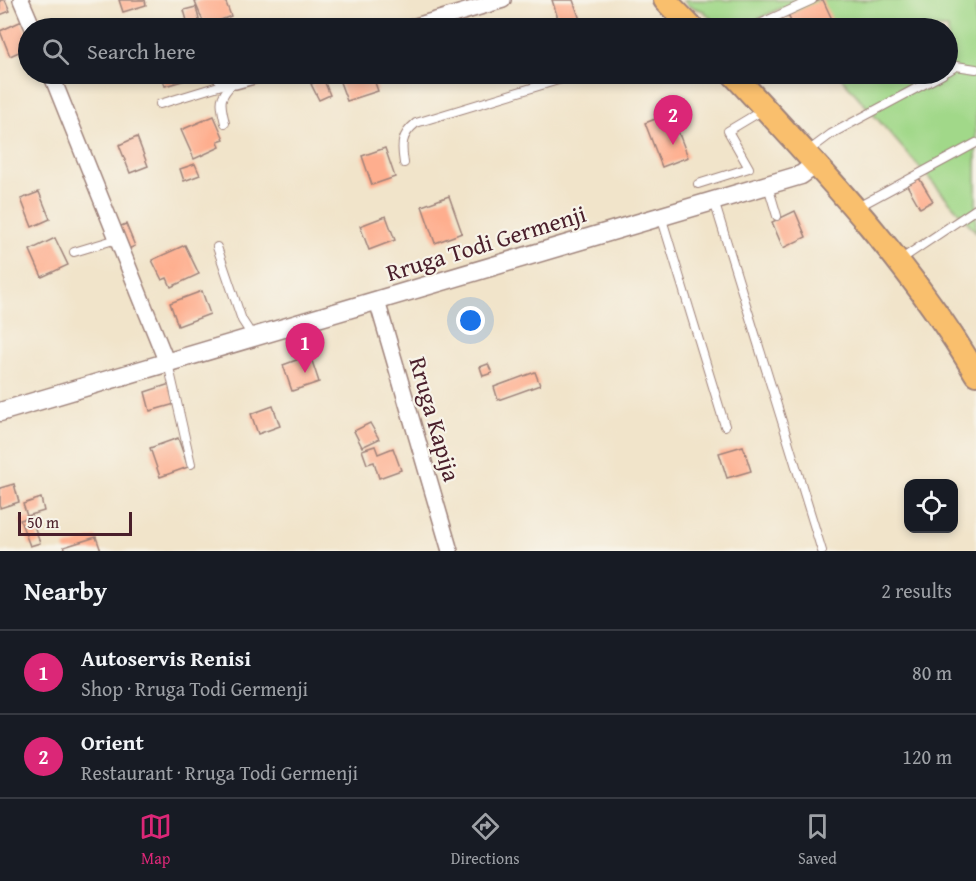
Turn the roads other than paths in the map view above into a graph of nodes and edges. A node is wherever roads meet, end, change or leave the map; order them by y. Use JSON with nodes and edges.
{"nodes":[{"id":1,"x":21,"y":0,"type":"edge"},
{"id":2,"x":503,"y":0,"type":"edge"},
{"id":3,"x":665,"y":0,"type":"edge"},
{"id":4,"x":812,"y":0,"type":"edge"},
{"id":5,"x":29,"y":18,"type":"edge"},
{"id":6,"x":443,"y":18,"type":"edge"},
{"id":7,"x":682,"y":18,"type":"edge"},
{"id":8,"x":773,"y":18,"type":"edge"},
{"id":9,"x":958,"y":66,"type":"edge"},
{"id":10,"x":976,"y":69,"type":"edge"},
{"id":11,"x":55,"y":84,"type":"edge"},
{"id":12,"x":225,"y":84,"type":"edge"},
{"id":13,"x":232,"y":84,"type":"edge"},
{"id":14,"x":545,"y":84,"type":"edge"},
{"id":15,"x":742,"y":84,"type":"edge"},
{"id":16,"x":925,"y":84,"type":"edge"},
{"id":17,"x":160,"y":104,"type":"dead end"},
{"id":18,"x":765,"y":108,"type":"junction"},
{"id":19,"x":225,"y":123,"type":"dead end"},
{"id":20,"x":976,"y":143,"type":"edge"},
{"id":21,"x":811,"y":158,"type":"junction"},
{"id":22,"x":404,"y":163,"type":"dead end"},
{"id":23,"x":698,"y":184,"type":"dead end"},
{"id":24,"x":767,"y":185,"type":"junction"},
{"id":25,"x":714,"y":201,"type":"junction"},
{"id":26,"x":855,"y":208,"type":"junction"},
{"id":27,"x":976,"y":209,"type":"edge"},
{"id":28,"x":661,"y":216,"type":"junction"},
{"id":29,"x":777,"y":216,"type":"dead end"},
{"id":30,"x":117,"y":239,"type":"junction"},
{"id":31,"x":217,"y":247,"type":"dead end"},
{"id":32,"x":74,"y":252,"type":"dead end"},
{"id":33,"x":899,"y":261,"type":"junction"},
{"id":34,"x":377,"y":301,"type":"junction"},
{"id":35,"x":254,"y":337,"type":"junction"},
{"id":36,"x":167,"y":363,"type":"junction"},
{"id":37,"x":976,"y":374,"type":"edge"},
{"id":38,"x":0,"y":412,"type":"edge"},
{"id":39,"x":725,"y":426,"type":"dead end"},
{"id":40,"x":191,"y":464,"type":"dead end"},
{"id":41,"x":450,"y":551,"type":"edge"},
{"id":42,"x":822,"y":551,"type":"edge"}],
"edges":[{"from":1,"to":5,"type":"street"},
{"from":2,"to":6,"type":"street"},
{"from":3,"to":7,"type":"main road"},
{"from":4,"to":8,"type":"lane"},
{"from":9,"to":10,"type":"lane"},
{"from":11,"to":30,"type":"street"},
{"from":12,"to":17,"type":"lane"},
{"from":13,"to":19,"type":"lane"},
{"from":14,"to":22,"type":"lane"},
{"from":15,"to":18,"type":"main road"},
{"from":16,"to":21,"type":"lane"},
{"from":18,"to":21,"type":"main road"},
{"from":18,"to":23,"type":"lane"},
{"from":20,"to":26,"type":"lane"},
{"from":21,"to":24,"type":"street","name":"Rruga Todi Germenji"},
{"from":21,"to":26,"type":"main road"},
{"from":24,"to":25,"type":"street","name":"Rruga Todi Germenji"},
{"from":24,"to":29,"type":"lane"},
{"from":25,"to":28,"type":"street","name":"Rruga Todi Germenji"},
{"from":25,"to":42,"type":"lane"},
{"from":26,"to":33,"type":"main road"},
{"from":27,"to":33,"type":"lane"},
{"from":28,"to":34,"type":"street","name":"Rruga Todi Germenji"},
{"from":28,"to":39,"type":"lane"},
{"from":30,"to":32,"type":"lane"},
{"from":30,"to":36,"type":"street"},
{"from":31,"to":35,"type":"lane"},
{"from":33,"to":37,"type":"main road"},
{"from":34,"to":35,"type":"street","name":"Rruga Todi Germenji"},
{"from":34,"to":41,"type":"street","name":"Rruga Kapija"},
{"from":35,"to":36,"type":"street","name":"Rruga Todi Germenji"},
{"from":36,"to":38,"type":"street","name":"Rruga Todi Germenji"},
{"from":36,"to":40,"type":"lane"}]}
